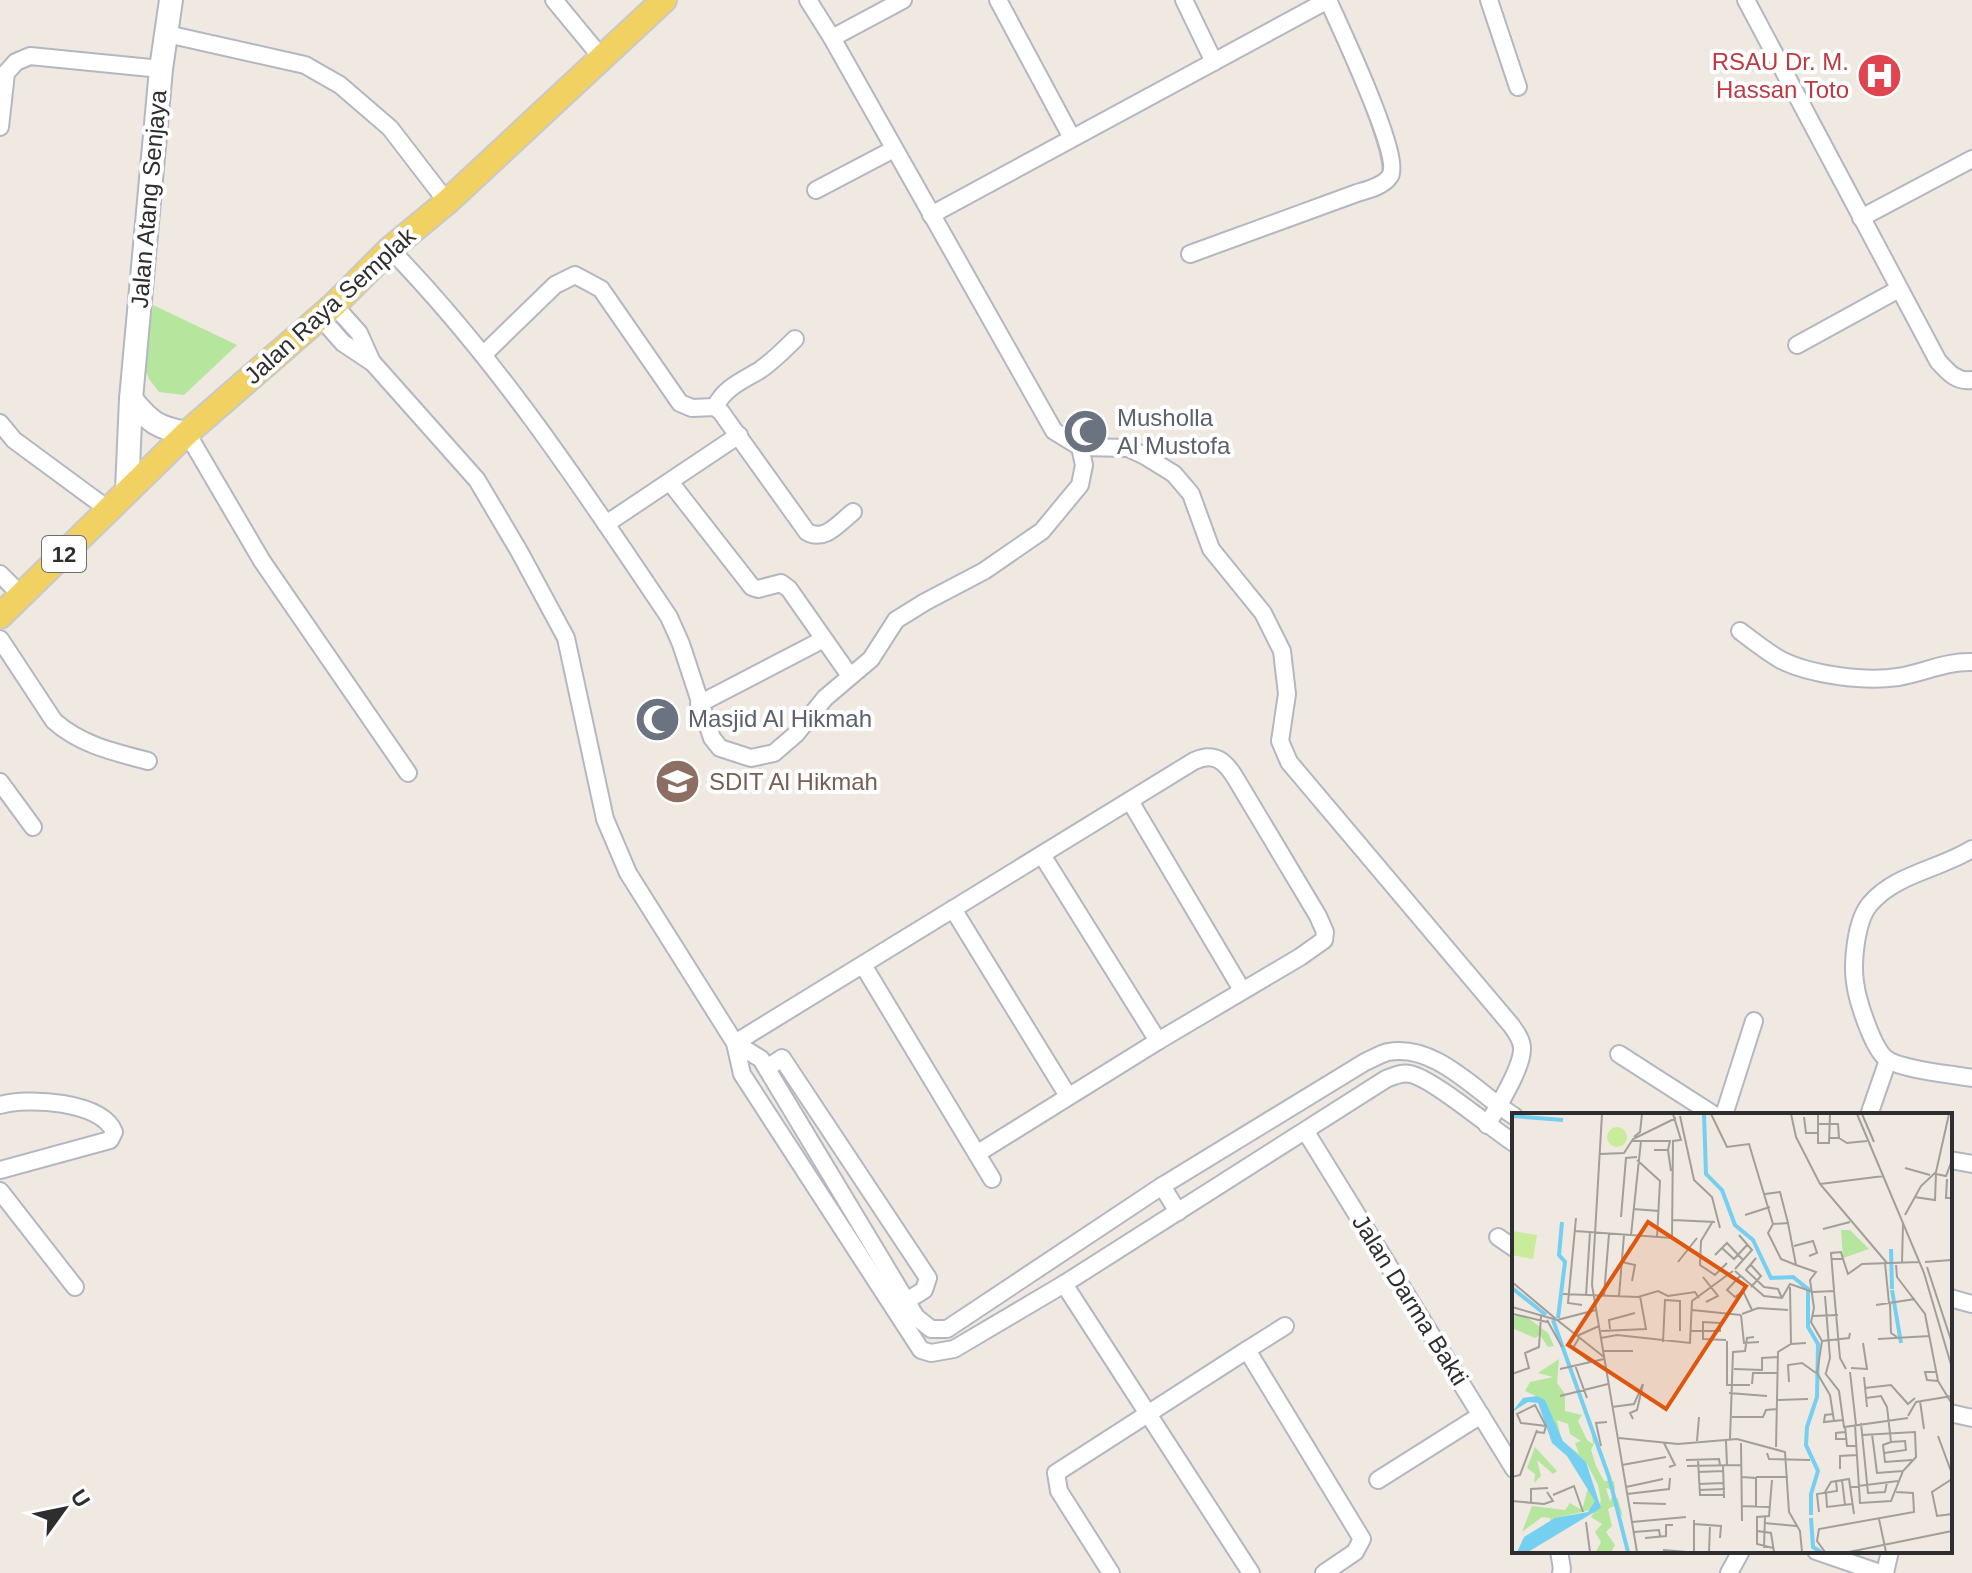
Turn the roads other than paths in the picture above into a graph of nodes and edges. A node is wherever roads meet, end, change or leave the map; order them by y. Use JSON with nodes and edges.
{"nodes":[{"id":1,"x":171,"y":0,"type":"edge"},
{"id":2,"x":554,"y":0,"type":"edge"},
{"id":3,"x":664,"y":0,"type":"edge"},
{"id":4,"x":808,"y":0,"type":"edge"},
{"id":5,"x":903,"y":0,"type":"edge"},
{"id":6,"x":998,"y":0,"type":"edge"},
{"id":7,"x":1184,"y":0,"type":"edge"},
{"id":8,"x":1328,"y":0,"type":"edge"},
{"id":9,"x":1489,"y":0,"type":"edge"},
{"id":10,"x":1746,"y":0,"type":"edge"},
{"id":11,"x":167,"y":34,"type":"junction"},
{"id":12,"x":832,"y":38,"type":"junction"},
{"id":13,"x":601,"y":57,"type":"junction"},
{"id":14,"x":1214,"y":62,"type":"junction"},
{"id":15,"x":161,"y":69,"type":"junction"},
{"id":16,"x":1518,"y":87,"type":"dead end"},
{"id":17,"x":0,"y":127,"type":"edge"},
{"id":18,"x":1072,"y":138,"type":"junction"},
{"id":19,"x":894,"y":149,"type":"junction"},
{"id":20,"x":1972,"y":159,"type":"edge"},
{"id":21,"x":816,"y":190,"type":"dead end"},
{"id":22,"x":447,"y":202,"type":"junction"},
{"id":23,"x":931,"y":215,"type":"junction"},
{"id":24,"x":1861,"y":218,"type":"junction"},
{"id":25,"x":390,"y":249,"type":"junction"},
{"id":26,"x":1190,"y":254,"type":"dead end"},
{"id":27,"x":1899,"y":289,"type":"junction"},
{"id":28,"x":327,"y":311,"type":"junction"},
{"id":29,"x":795,"y":339,"type":"dead end"},
{"id":30,"x":1797,"y":345,"type":"dead end"},
{"id":31,"x":484,"y":354,"type":"junction"},
{"id":32,"x":1970,"y":384,"type":"edge"},
{"id":33,"x":131,"y":399,"type":"junction"},
{"id":34,"x":715,"y":407,"type":"junction"},
{"id":35,"x":0,"y":423,"type":"edge"},
{"id":36,"x":187,"y":433,"type":"junction"},
{"id":37,"x":739,"y":435,"type":"junction"},
{"id":38,"x":1080,"y":447,"type":"junction"},
{"id":39,"x":670,"y":482,"type":"junction"},
{"id":40,"x":127,"y":490,"type":"junction"},
{"id":41,"x":109,"y":510,"type":"junction"},
{"id":42,"x":853,"y":512,"type":"dead end"},
{"id":43,"x":606,"y":524,"type":"junction"},
{"id":44,"x":0,"y":574,"type":"edge"},
{"id":45,"x":22,"y":596,"type":"junction"},
{"id":46,"x":0,"y":616,"type":"edge"},
{"id":47,"x":1740,"y":631,"type":"dead end"},
{"id":48,"x":0,"y":639,"type":"edge"},
{"id":49,"x":822,"y":640,"type":"junction"},
{"id":50,"x":1972,"y":662,"type":"edge"},
{"id":51,"x":850,"y":676,"type":"junction"},
{"id":52,"x":699,"y":704,"type":"junction"},
{"id":53,"x":148,"y":761,"type":"dead end"},
{"id":54,"x":408,"y":773,"type":"dead end"},
{"id":55,"x":0,"y":782,"type":"edge"},
{"id":56,"x":1130,"y":801,"type":"junction"},
{"id":57,"x":33,"y":827,"type":"dead end"},
{"id":58,"x":1972,"y":849,"type":"edge"},
{"id":59,"x":1042,"y":855,"type":"junction"},
{"id":60,"x":953,"y":909,"type":"junction"},
{"id":61,"x":863,"y":965,"type":"junction"},
{"id":62,"x":1242,"y":990,"type":"junction"},
{"id":63,"x":1754,"y":1021,"type":"dead end"},
{"id":64,"x":1158,"y":1041,"type":"junction"},
{"id":65,"x":735,"y":1043,"type":"junction"},
{"id":66,"x":1619,"y":1054,"type":"dead end"},
{"id":67,"x":1888,"y":1060,"type":"junction"},
{"id":68,"x":767,"y":1068,"type":"junction"},
{"id":69,"x":1972,"y":1078,"type":"edge"},
{"id":70,"x":1068,"y":1096,"type":"junction"},
{"id":71,"x":0,"y":1105,"type":"edge"},
{"id":72,"x":1499,"y":1106,"type":"junction"},
{"id":73,"x":1711,"y":1113,"type":"edge"},
{"id":74,"x":1725,"y":1113,"type":"edge"},
{"id":75,"x":1870,"y":1113,"type":"edge"},
{"id":76,"x":1512,"y":1115,"type":"edge"},
{"id":77,"x":1487,"y":1125,"type":"junction"},
{"id":78,"x":1306,"y":1132,"type":"junction"},
{"id":79,"x":1512,"y":1142,"type":"edge"},
{"id":80,"x":978,"y":1153,"type":"junction"},
{"id":81,"x":1952,"y":1160,"type":"edge"},
{"id":82,"x":1972,"y":1164,"type":"edge"},
{"id":83,"x":0,"y":1170,"type":"edge"},
{"id":84,"x":992,"y":1179,"type":"dead end"},
{"id":85,"x":1162,"y":1186,"type":"junction"},
{"id":86,"x":0,"y":1191,"type":"edge"},
{"id":87,"x":1178,"y":1212,"type":"junction"},
{"id":88,"x":1498,"y":1237,"type":"dead end"},
{"id":89,"x":1512,"y":1247,"type":"edge"},
{"id":90,"x":1064,"y":1284,"type":"junction"},
{"id":91,"x":75,"y":1287,"type":"dead end"},
{"id":92,"x":1952,"y":1299,"type":"edge"},
{"id":93,"x":908,"y":1300,"type":"junction"},
{"id":94,"x":1972,"y":1304,"type":"edge"},
{"id":95,"x":1285,"y":1326,"type":"dead end"},
{"id":96,"x":1247,"y":1350,"type":"junction"},
{"id":97,"x":1148,"y":1413,"type":"junction"},
{"id":98,"x":1952,"y":1413,"type":"edge"},
{"id":99,"x":1481,"y":1415,"type":"junction"},
{"id":100,"x":1972,"y":1418,"type":"edge"},
{"id":101,"x":1512,"y":1466,"type":"edge"},
{"id":102,"x":1378,"y":1480,"type":"dead end"},
{"id":103,"x":1559,"y":1553,"type":"edge"},
{"id":104,"x":1740,"y":1553,"type":"edge"},
{"id":105,"x":1822,"y":1553,"type":"edge"},
{"id":106,"x":1889,"y":1553,"type":"edge"},
{"id":107,"x":1111,"y":1573,"type":"edge"},
{"id":108,"x":1251,"y":1573,"type":"edge"},
{"id":109,"x":1324,"y":1573,"type":"edge"},
{"id":110,"x":1561,"y":1573,"type":"edge"},
{"id":111,"x":1729,"y":1573,"type":"edge"},
{"id":112,"x":1883,"y":1573,"type":"edge"}],
"edges":[{"from":1,"to":11,"type":"main road","name":"Jalan Atang Senjaya"},
{"from":2,"to":13,"type":"street"},
{"from":3,"to":13,"type":"main road","name":"Jalan Raya Semplak"},
{"from":4,"to":12,"type":"street"},
{"from":5,"to":12,"type":"street"},
{"from":6,"to":18,"type":"street"},
{"from":7,"to":14,"type":"street"},
{"from":8,"to":14,"type":"street"},
{"from":8,"to":26,"type":"street"},
{"from":9,"to":16,"type":"street"},
{"from":10,"to":24,"type":"street"},
{"from":11,"to":15,"type":"main road","name":"Jalan Atang Senjaya"},
{"from":11,"to":22,"type":"street"},
{"from":12,"to":19,"type":"street"},
{"from":13,"to":22,"type":"main road","name":"Jalan Raya Semplak"},
{"from":14,"to":18,"type":"street"},
{"from":15,"to":17,"type":"street"},
{"from":15,"to":33,"type":"main road","name":"Jalan Atang Senjaya"},
{"from":18,"to":23,"type":"street"},
{"from":19,"to":21,"type":"street"},
{"from":19,"to":23,"type":"street"},
{"from":20,"to":24,"type":"street"},
{"from":22,"to":25,"type":"main road","name":"Jalan Raya Semplak"},
{"from":23,"to":38,"type":"street"},
{"from":24,"to":27,"type":"street"},
{"from":25,"to":28,"type":"main road","name":"Jalan Raya Semplak"},
{"from":25,"to":31,"type":"street"},
{"from":27,"to":30,"type":"street"},
{"from":27,"to":32,"type":"street"},
{"from":28,"to":36,"type":"main road","name":"Jalan Raya Semplak"},
{"from":28,"to":65,"type":"street"},
{"from":29,"to":34,"type":"street"},
{"from":31,"to":34,"type":"street"},
{"from":31,"to":43,"type":"street"},
{"from":33,"to":36,"type":"main road"},
{"from":33,"to":40,"type":"main road","name":"Jalan Atang Senjaya"},
{"from":34,"to":37,"type":"street"},
{"from":35,"to":41,"type":"street"},
{"from":36,"to":40,"type":"main road","name":"Jalan Raya Semplak"},
{"from":36,"to":54,"type":"street"},
{"from":37,"to":39,"type":"street"},
{"from":37,"to":42,"type":"street"},
{"from":38,"to":51,"type":"street"},
{"from":38,"to":72,"type":"street"},
{"from":39,"to":43,"type":"street"},
{"from":39,"to":49,"type":"street"},
{"from":40,"to":41,"type":"main road","name":"Jalan Raya Semplak","number":"12"},
{"from":41,"to":45,"type":"main road","name":"Jalan Raya Semplak","number":"12"},
{"from":43,"to":52,"type":"street"},
{"from":44,"to":45,"type":"street"},
{"from":45,"to":46,"type":"main road","name":"Jalan Raya Semplak","number":"12"},
{"from":47,"to":50,"type":"street"},
{"from":48,"to":53,"type":"street"},
{"from":49,"to":51,"type":"street"},
{"from":49,"to":52,"type":"street"},
{"from":51,"to":52,"type":"street"},
{"from":55,"to":57,"type":"street"},
{"from":56,"to":59,"type":"street"},
{"from":56,"to":62,"type":"street"},
{"from":56,"to":62,"type":"street"},
{"from":58,"to":67,"type":"street"},
{"from":59,"to":60,"type":"street"},
{"from":59,"to":64,"type":"street"},
{"from":60,"to":61,"type":"street"},
{"from":60,"to":70,"type":"street"},
{"from":61,"to":65,"type":"street"},
{"from":61,"to":80,"type":"street"},
{"from":62,"to":64,"type":"street"},
{"from":63,"to":74,"type":"street"},
{"from":64,"to":70,"type":"street"},
{"from":65,"to":68,"type":"street"},
{"from":65,"to":90,"type":"street"},
{"from":66,"to":73,"type":"street"},
{"from":67,"to":69,"type":"street"},
{"from":67,"to":75,"type":"street"},
{"from":68,"to":93,"type":"street"},
{"from":68,"to":93,"type":"street"},
{"from":70,"to":80,"type":"street"},
{"from":71,"to":83,"type":"street"},
{"from":72,"to":76,"type":"street"},
{"from":72,"to":77,"type":"street"},
{"from":72,"to":85,"type":"street"},
{"from":77,"to":78,"type":"street"},
{"from":77,"to":79,"type":"street"},
{"from":78,"to":87,"type":"street"},
{"from":78,"to":99,"type":"street","name":"Jalan Darma Bakti"},
{"from":80,"to":84,"type":"street"},
{"from":81,"to":82,"type":"street"},
{"from":85,"to":87,"type":"street"},
{"from":85,"to":93,"type":"street"},
{"from":86,"to":91,"type":"street"},
{"from":87,"to":90,"type":"street"},
{"from":88,"to":89,"type":"street"},
{"from":90,"to":97,"type":"street"},
{"from":92,"to":94,"type":"street"},
{"from":95,"to":96,"type":"street"},
{"from":96,"to":97,"type":"street"},
{"from":96,"to":109,"type":"street"},
{"from":97,"to":107,"type":"street"},
{"from":97,"to":108,"type":"street"},
{"from":98,"to":100,"type":"street"},
{"from":99,"to":101,"type":"street","name":"Jalan Darma Bakti"},
{"from":99,"to":102,"type":"street"},
{"from":103,"to":110,"type":"street"},
{"from":104,"to":111,"type":"street"},
{"from":105,"to":112,"type":"street"},
{"from":106,"to":112,"type":"street"}]}
